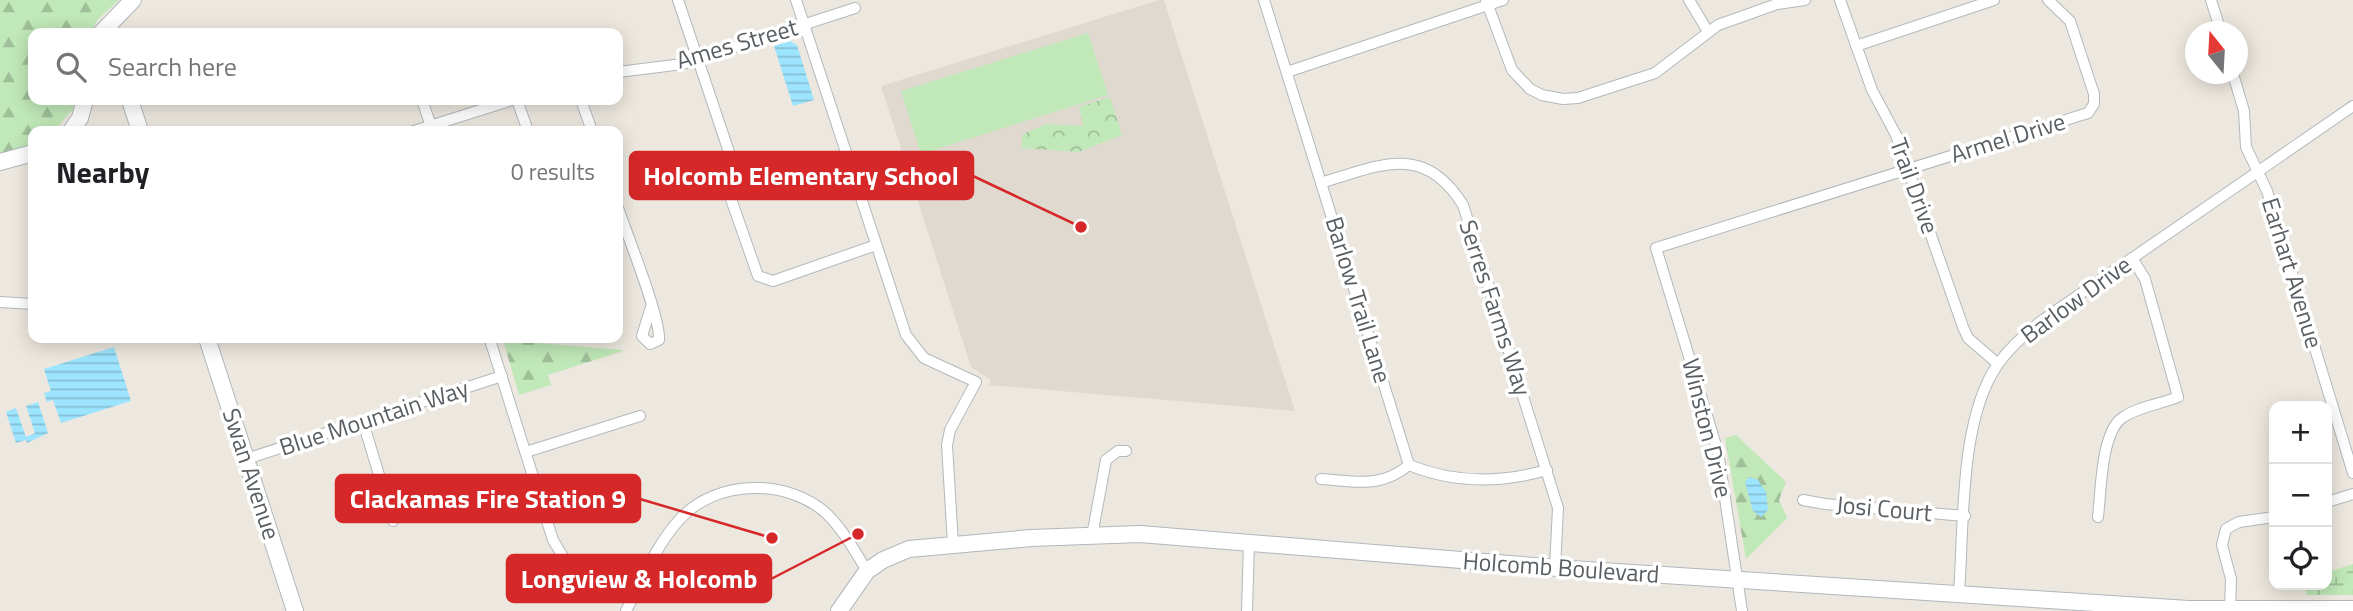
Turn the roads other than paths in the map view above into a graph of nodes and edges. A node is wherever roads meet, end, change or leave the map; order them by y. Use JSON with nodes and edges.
{"nodes":[{"id":1,"x":133,"y":0,"type":"edge"},
{"id":2,"x":678,"y":0,"type":"edge"},
{"id":3,"x":796,"y":0,"type":"edge"},
{"id":4,"x":1264,"y":0,"type":"edge"},
{"id":5,"x":1503,"y":0,"type":"edge"},
{"id":6,"x":1689,"y":0,"type":"edge"},
{"id":7,"x":1805,"y":0,"type":"edge"},
{"id":8,"x":1840,"y":0,"type":"edge"},
{"id":9,"x":1994,"y":0,"type":"edge"},
{"id":10,"x":2048,"y":0,"type":"edge"},
{"id":11,"x":2211,"y":0,"type":"edge"},
{"id":12,"x":1776,"y":2,"type":"edge"},
{"id":13,"x":1487,"y":3,"type":"edge"},
{"id":14,"x":855,"y":8,"type":"dead end"},
{"id":15,"x":2218,"y":21,"type":"edge"},
{"id":16,"x":804,"y":25,"type":"junction"},
{"id":17,"x":108,"y":28,"type":"edge"},
{"id":18,"x":1707,"y":30,"type":"junction"},
{"id":19,"x":1856,"y":46,"type":"junction"},
{"id":20,"x":698,"y":59,"type":"junction"},
{"id":21,"x":623,"y":71,"type":"edge"},
{"id":22,"x":1287,"y":72,"type":"junction"},
{"id":23,"x":2236,"y":84,"type":"edge"},
{"id":24,"x":84,"y":105,"type":"edge"},
{"id":25,"x":132,"y":105,"type":"edge"},
{"id":26,"x":424,"y":105,"type":"edge"},
{"id":27,"x":496,"y":105,"type":"edge"},
{"id":28,"x":519,"y":105,"type":"edge"},
{"id":29,"x":583,"y":105,"type":"edge"},
{"id":30,"x":2353,"y":106,"type":"edge"},
{"id":31,"x":74,"y":126,"type":"edge"},
{"id":32,"x":138,"y":126,"type":"edge"},
{"id":33,"x":431,"y":126,"type":"joint"},
{"id":34,"x":526,"y":126,"type":"edge"},
{"id":35,"x":590,"y":126,"type":"edge"},
{"id":36,"x":28,"y":154,"type":"edge"},
{"id":37,"x":0,"y":162,"type":"edge"},
{"id":38,"x":1908,"y":167,"type":"junction"},
{"id":39,"x":2258,"y":171,"type":"junction"},
{"id":40,"x":1321,"y":183,"type":"junction"},
{"id":41,"x":623,"y":223,"type":"edge"},
{"id":42,"x":876,"y":245,"type":"junction"},
{"id":43,"x":1656,"y":248,"type":"joint"},
{"id":44,"x":2132,"y":258,"type":"junction"},
{"id":45,"x":0,"y":302,"type":"edge"},
{"id":46,"x":28,"y":304,"type":"edge"},
{"id":47,"x":651,"y":307,"type":"dead end"},
{"id":48,"x":209,"y":343,"type":"edge"},
{"id":49,"x":491,"y":343,"type":"edge"},
{"id":50,"x":1997,"y":365,"type":"junction"},
{"id":51,"x":502,"y":376,"type":"junction"},
{"id":52,"x":640,"y":416,"type":"dead end"},
{"id":53,"x":363,"y":422,"type":"junction"},
{"id":54,"x":1126,"y":451,"type":"dead end"},
{"id":55,"x":526,"y":452,"type":"junction"},
{"id":56,"x":246,"y":459,"type":"junction"},
{"id":57,"x":1409,"y":465,"type":"junction"},
{"id":58,"x":1547,"y":470,"type":"junction"},
{"id":59,"x":2353,"y":473,"type":"edge"},
{"id":60,"x":1321,"y":479,"type":"dead end"},
{"id":61,"x":2353,"y":494,"type":"edge"},
{"id":62,"x":1803,"y":500,"type":"dead end"},
{"id":63,"x":2332,"y":500,"type":"edge"},
{"id":64,"x":1965,"y":516,"type":"junction"},
{"id":65,"x":2098,"y":517,"type":"dead end"},
{"id":66,"x":2269,"y":518,"type":"edge"},
{"id":67,"x":393,"y":521,"type":"dead end"},
{"id":68,"x":1092,"y":536,"type":"junction"},
{"id":69,"x":1249,"y":542,"type":"junction"},
{"id":70,"x":953,"y":544,"type":"junction"},
{"id":71,"x":562,"y":555,"type":"dead end"},
{"id":72,"x":1555,"y":568,"type":"junction"},
{"id":73,"x":867,"y":571,"type":"junction"},
{"id":74,"x":1739,"y":580,"type":"junction"},
{"id":75,"x":1959,"y":594,"type":"junction"},
{"id":76,"x":2353,"y":609,"type":"edge"},
{"id":77,"x":2230,"y":610,"type":"edge"},
{"id":78,"x":2311,"y":610,"type":"edge"},
{"id":79,"x":295,"y":611,"type":"edge"},
{"id":80,"x":625,"y":611,"type":"edge"},
{"id":81,"x":839,"y":611,"type":"edge"},
{"id":82,"x":1247,"y":611,"type":"edge"},
{"id":83,"x":1742,"y":611,"type":"edge"}],
"edges":[{"from":1,"to":17,"type":"street"},
{"from":2,"to":20,"type":"street"},
{"from":3,"to":16,"type":"street"},
{"from":4,"to":22,"type":"street","name":"Barlow Trail Lane"},
{"from":5,"to":13,"type":"street"},
{"from":6,"to":18,"type":"street"},
{"from":7,"to":12,"type":"street"},
{"from":8,"to":19,"type":"street","name":"Trail Drive"},
{"from":9,"to":19,"type":"street"},
{"from":10,"to":38,"type":"street","name":"Armel Drive"},
{"from":11,"to":15,"type":"street"},
{"from":12,"to":18,"type":"street"},
{"from":13,"to":18,"type":"street"},
{"from":13,"to":22,"type":"street"},
{"from":14,"to":16,"type":"street","name":"Ames Street"},
{"from":16,"to":20,"type":"street","name":"Ames Street"},
{"from":16,"to":42,"type":"street"},
{"from":19,"to":38,"type":"street","name":"Trail Drive"},
{"from":20,"to":21,"type":"street","name":"Ames Street"},
{"from":20,"to":42,"type":"street"},
{"from":22,"to":40,"type":"street","name":"Barlow Trail Lane"},
{"from":23,"to":39,"type":"street","name":"Earhart Avenue"},
{"from":24,"to":31,"type":"street"},
{"from":25,"to":32,"type":"street"},
{"from":26,"to":33,"type":"street"},
{"from":27,"to":33,"type":"street"},
{"from":28,"to":34,"type":"street"},
{"from":29,"to":35,"type":"street"},
{"from":30,"to":39,"type":"street","name":"Barlow Drive"},
{"from":36,"to":37,"type":"street"},
{"from":38,"to":43,"type":"street","name":"Armel Drive"},
{"from":38,"to":50,"type":"street","name":"Trail Drive"},
{"from":39,"to":44,"type":"street","name":"Barlow Drive"},
{"from":39,"to":59,"type":"street","name":"Earhart Avenue"},
{"from":40,"to":57,"type":"street","name":"Barlow Trail Lane"},
{"from":40,"to":58,"type":"street","name":"Serres Farms Way"},
{"from":41,"to":47,"type":"street"},
{"from":42,"to":70,"type":"street"},
{"from":43,"to":74,"type":"street","name":"Winston Drive"},
{"from":44,"to":50,"type":"street","name":"Barlow Drive"},
{"from":44,"to":65,"type":"street"},
{"from":45,"to":46,"type":"street"},
{"from":48,"to":56,"type":"street","name":"Swan Avenue"},
{"from":49,"to":51,"type":"street"},
{"from":50,"to":64,"type":"street","name":"Barlow Drive"},
{"from":51,"to":53,"type":"street","name":"Blue Mountain Way"},
{"from":51,"to":55,"type":"street"},
{"from":52,"to":55,"type":"street"},
{"from":53,"to":56,"type":"street","name":"Blue Mountain Way"},
{"from":53,"to":67,"type":"street"},
{"from":54,"to":68,"type":"street"},
{"from":55,"to":71,"type":"street"},
{"from":56,"to":79,"type":"street","name":"Swan Avenue"},
{"from":57,"to":58,"type":"street"},
{"from":57,"to":60,"type":"street"},
{"from":58,"to":72,"type":"street","name":"Serres Farms Way"},
{"from":61,"to":63,"type":"street"},
{"from":62,"to":64,"type":"street","name":"Josi Court"},
{"from":64,"to":75,"type":"street","name":"Barlow Drive"},
{"from":66,"to":77,"type":"street"},
{"from":68,"to":69,"type":"street","name":"Holcomb Boulevard"},
{"from":68,"to":70,"type":"street","name":"Holcomb Boulevard"},
{"from":69,"to":72,"type":"street","name":"Holcomb Boulevard"},
{"from":69,"to":82,"type":"street"},
{"from":70,"to":73,"type":"street","name":"Holcomb Boulevard"},
{"from":72,"to":74,"type":"street","name":"Holcomb Boulevard"},
{"from":73,"to":80,"type":"street"},
{"from":73,"to":81,"type":"street","name":"Holcomb Boulevard"},
{"from":74,"to":75,"type":"street","name":"Holcomb Boulevard"},
{"from":74,"to":83,"type":"street","name":"Winston Drive"},
{"from":75,"to":77,"type":"street","name":"Holcomb Boulevard"},
{"from":76,"to":78,"type":"street","name":"Holcomb Boulevard"},
{"from":77,"to":78,"type":"street","name":"Holcomb Boulevard"}]}
